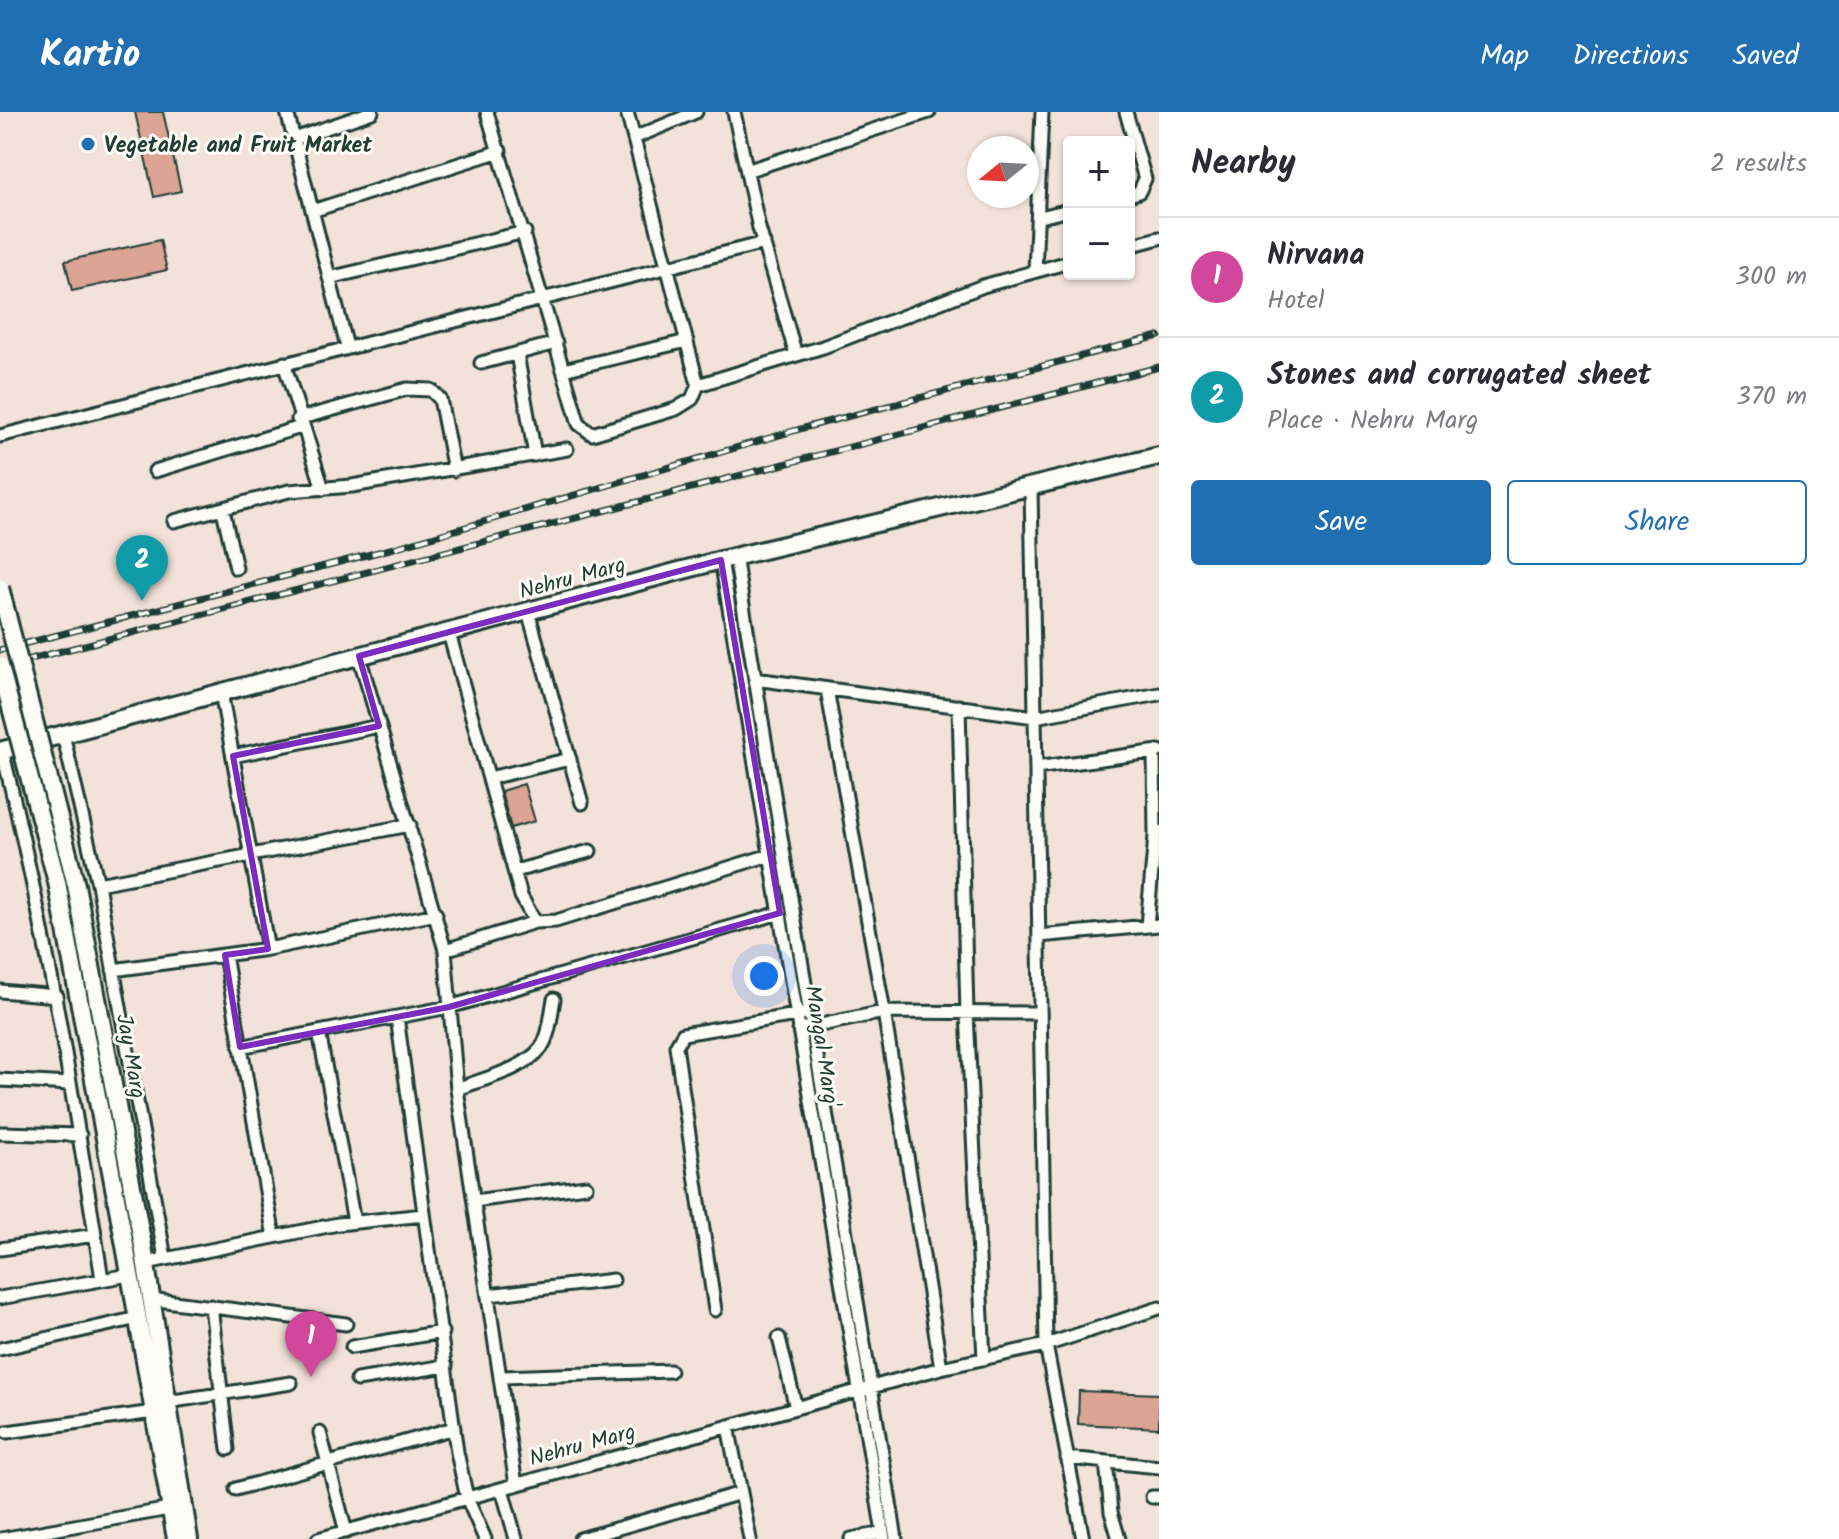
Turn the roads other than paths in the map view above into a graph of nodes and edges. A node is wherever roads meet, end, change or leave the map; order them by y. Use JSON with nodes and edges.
{"nodes":[{"id":1,"x":287,"y":112,"type":"edge"},
{"id":2,"x":372,"y":112,"type":"edge"},
{"id":3,"x":487,"y":112,"type":"edge"},
{"id":4,"x":627,"y":112,"type":"edge"},
{"id":5,"x":696,"y":112,"type":"edge"},
{"id":6,"x":734,"y":112,"type":"edge"},
{"id":7,"x":1042,"y":112,"type":"edge"},
{"id":8,"x":1126,"y":112,"type":"edge"},
{"id":9,"x":921,"y":113,"type":"edge"},
{"id":10,"x":1133,"y":136,"type":"edge"},
{"id":11,"x":634,"y":138,"type":"junction"},
{"id":12,"x":294,"y":139,"type":"junction"},
{"id":13,"x":1135,"y":144,"type":"edge"},
{"id":14,"x":500,"y":151,"type":"junction"},
{"id":15,"x":749,"y":170,"type":"junction"},
{"id":16,"x":1135,"y":193,"type":"edge"},
{"id":17,"x":312,"y":211,"type":"junction"},
{"id":18,"x":1063,"y":211,"type":"edge"},
{"id":19,"x":1040,"y":217,"type":"junction"},
{"id":20,"x":525,"y":232,"type":"junction"},
{"id":21,"x":1159,"y":238,"type":"edge"},
{"id":22,"x":764,"y":243,"type":"junction"},
{"id":23,"x":1135,"y":244,"type":"edge"},
{"id":24,"x":1063,"y":264,"type":"edge"},
{"id":25,"x":668,"y":268,"type":"junction"},
{"id":26,"x":1035,"y":271,"type":"junction"},
{"id":27,"x":329,"y":278,"type":"junction"},
{"id":28,"x":543,"y":296,"type":"junction"},
{"id":29,"x":687,"y":341,"type":"junction"},
{"id":30,"x":556,"y":343,"type":"junction"},
{"id":31,"x":347,"y":347,"type":"junction"},
{"id":32,"x":517,"y":354,"type":"junction"},
{"id":33,"x":796,"y":355,"type":"junction"},
{"id":34,"x":284,"y":363,"type":"junction"},
{"id":35,"x":481,"y":363,"type":"dead end"},
{"id":36,"x":563,"y":370,"type":"junction"},
{"id":37,"x":698,"y":385,"type":"junction"},
{"id":38,"x":300,"y":423,"type":"junction"},
{"id":39,"x":0,"y":436,"type":"edge"},
{"id":40,"x":567,"y":449,"type":"dead end"},
{"id":41,"x":535,"y":455,"type":"junction"},
{"id":42,"x":1159,"y":456,"type":"edge"},
{"id":43,"x":454,"y":470,"type":"junction"},
{"id":44,"x":155,"y":471,"type":"dead end"},
{"id":45,"x":1031,"y":487,"type":"junction"},
{"id":46,"x":323,"y":489,"type":"junction"},
{"id":47,"x":223,"y":510,"type":"junction"},
{"id":48,"x":174,"y":521,"type":"dead end"},
{"id":49,"x":728,"y":558,"type":"junction"},
{"id":50,"x":236,"y":568,"type":"dead end"},
{"id":51,"x":0,"y":588,"type":"edge"},
{"id":52,"x":528,"y":611,"type":"junction"},
{"id":53,"x":449,"y":633,"type":"junction"},
{"id":54,"x":359,"y":656,"type":"junction"},
{"id":55,"x":0,"y":666,"type":"edge"},
{"id":56,"x":755,"y":679,"type":"junction"},
{"id":57,"x":827,"y":689,"type":"junction"},
{"id":58,"x":221,"y":692,"type":"junction"},
{"id":59,"x":1159,"y":694,"type":"edge"},
{"id":60,"x":959,"y":706,"type":"junction"},
{"id":61,"x":1035,"y":717,"type":"junction"},
{"id":62,"x":379,"y":726,"type":"junction"},
{"id":63,"x":63,"y":734,"type":"junction"},
{"id":64,"x":1,"y":751,"type":"edge"},
{"id":65,"x":1156,"y":751,"type":"edge"},
{"id":66,"x":233,"y":756,"type":"junction"},
{"id":67,"x":570,"y":759,"type":"junction"},
{"id":68,"x":1036,"y":768,"type":"junction"},
{"id":69,"x":489,"y":778,"type":"junction"},
{"id":70,"x":582,"y":803,"type":"dead end"},
{"id":71,"x":410,"y":825,"type":"junction"},
{"id":72,"x":1157,"y":833,"type":"edge"},
{"id":73,"x":590,"y":851,"type":"dead end"},
{"id":74,"x":251,"y":855,"type":"junction"},
{"id":75,"x":770,"y":855,"type":"junction"},
{"id":76,"x":515,"y":871,"type":"junction"},
{"id":77,"x":98,"y":884,"type":"junction"},
{"id":78,"x":780,"y":913,"type":"junction"},
{"id":79,"x":436,"y":914,"type":"junction"},
{"id":80,"x":535,"y":922,"type":"junction"},
{"id":81,"x":1153,"y":926,"type":"edge"},
{"id":82,"x":1039,"y":936,"type":"junction"},
{"id":83,"x":268,"y":949,"type":"junction"},
{"id":84,"x":445,"y":950,"type":"junction"},
{"id":85,"x":225,"y":955,"type":"junction"},
{"id":86,"x":113,"y":970,"type":"junction"},
{"id":87,"x":0,"y":991,"type":"edge"},
{"id":88,"x":57,"y":996,"type":"junction"},
{"id":89,"x":554,"y":999,"type":"dead end"},
{"id":90,"x":449,"y":1007,"type":"junction"},
{"id":91,"x":884,"y":1012,"type":"junction"},
{"id":92,"x":967,"y":1013,"type":"junction"},
{"id":93,"x":1040,"y":1013,"type":"junction"},
{"id":94,"x":804,"y":1014,"type":"junction"},
{"id":95,"x":397,"y":1017,"type":"junction"},
{"id":96,"x":813,"y":1026,"type":"junction"},
{"id":97,"x":800,"y":1029,"type":"junction"},
{"id":98,"x":319,"y":1032,"type":"junction"},
{"id":99,"x":240,"y":1047,"type":"junction"},
{"id":100,"x":0,"y":1080,"type":"edge"},
{"id":101,"x":69,"y":1084,"type":"junction"},
{"id":102,"x":457,"y":1089,"type":"junction"},
{"id":103,"x":0,"y":1133,"type":"edge"},
{"id":104,"x":80,"y":1135,"type":"junction"},
{"id":105,"x":586,"y":1186,"type":"dead end"},
{"id":106,"x":474,"y":1201,"type":"junction"},
{"id":107,"x":424,"y":1215,"type":"junction"},
{"id":108,"x":354,"y":1222,"type":"junction"},
{"id":109,"x":95,"y":1235,"type":"junction"},
{"id":110,"x":274,"y":1237,"type":"junction"},
{"id":111,"x":0,"y":1249,"type":"edge"},
{"id":112,"x":145,"y":1255,"type":"junction"},
{"id":113,"x":165,"y":1258,"type":"junction"},
{"id":114,"x":129,"y":1275,"type":"junction"},
{"id":115,"x":102,"y":1279,"type":"junction"},
{"id":116,"x":613,"y":1280,"type":"dead end"},
{"id":117,"x":489,"y":1295,"type":"junction"},
{"id":118,"x":0,"y":1298,"type":"edge"},
{"id":119,"x":150,"y":1299,"type":"junction"},
{"id":120,"x":211,"y":1306,"type":"junction"},
{"id":121,"x":1159,"y":1308,"type":"edge"},
{"id":122,"x":715,"y":1310,"type":"dead end"},
{"id":123,"x":138,"y":1318,"type":"junction"},
{"id":124,"x":346,"y":1324,"type":"dead end"},
{"id":125,"x":442,"y":1332,"type":"junction"},
{"id":126,"x":779,"y":1338,"type":"dead end"},
{"id":127,"x":1046,"y":1345,"type":"junction"},
{"id":128,"x":352,"y":1347,"type":"dead end"},
{"id":129,"x":0,"y":1349,"type":"edge"},
{"id":130,"x":984,"y":1359,"type":"junction"},
{"id":131,"x":446,"y":1366,"type":"junction"},
{"id":132,"x":941,"y":1368,"type":"junction"},
{"id":133,"x":670,"y":1371,"type":"dead end"},
{"id":134,"x":502,"y":1377,"type":"junction"},
{"id":135,"x":357,"y":1380,"type":"dead end"},
{"id":136,"x":291,"y":1383,"type":"dead end"},
{"id":137,"x":864,"y":1389,"type":"junction"},
{"id":138,"x":222,"y":1395,"type":"junction"},
{"id":139,"x":161,"y":1407,"type":"junction"},
{"id":140,"x":796,"y":1408,"type":"junction"},
{"id":141,"x":728,"y":1426,"type":"junction"},
{"id":142,"x":454,"y":1428,"type":"junction"},
{"id":143,"x":7,"y":1432,"type":"dead end"},
{"id":144,"x":320,"y":1433,"type":"dead end"},
{"id":145,"x":228,"y":1449,"type":"dead end"},
{"id":146,"x":1067,"y":1458,"type":"junction"},
{"id":147,"x":1106,"y":1462,"type":"junction"},
{"id":148,"x":328,"y":1463,"type":"junction"},
{"id":149,"x":1159,"y":1467,"type":"edge"},
{"id":150,"x":516,"y":1485,"type":"junction"},
{"id":151,"x":236,"y":1489,"type":"dead end"},
{"id":152,"x":502,"y":1489,"type":"junction"},
{"id":153,"x":741,"y":1493,"type":"junction"},
{"id":154,"x":467,"y":1498,"type":"junction"},
{"id":155,"x":177,"y":1507,"type":"junction"},
{"id":156,"x":346,"y":1532,"type":"junction"},
{"id":157,"x":38,"y":1536,"type":"edge"},
{"id":158,"x":883,"y":1536,"type":"edge"},
{"id":159,"x":1,"y":1539,"type":"edge"},
{"id":160,"x":176,"y":1539,"type":"edge"},
{"id":161,"x":189,"y":1539,"type":"edge"},
{"id":162,"x":318,"y":1539,"type":"edge"},
{"id":163,"x":485,"y":1539,"type":"edge"},
{"id":164,"x":516,"y":1539,"type":"edge"},
{"id":165,"x":580,"y":1539,"type":"edge"},
{"id":166,"x":750,"y":1539,"type":"edge"},
{"id":167,"x":851,"y":1539,"type":"edge"},
{"id":168,"x":896,"y":1539,"type":"edge"},
{"id":169,"x":1083,"y":1539,"type":"edge"},
{"id":170,"x":1119,"y":1539,"type":"edge"}],
"edges":[{"from":1,"to":12,"type":"street"},
{"from":2,"to":12,"type":"street"},
{"from":3,"to":14,"type":"street"},
{"from":4,"to":11,"type":"street"},
{"from":5,"to":11,"type":"street"},
{"from":6,"to":15,"type":"street"},
{"from":7,"to":19,"type":"street"},
{"from":8,"to":10,"type":"street"},
{"from":9,"to":15,"type":"street"},
{"from":11,"to":25,"type":"street"},
{"from":12,"to":17,"type":"street"},
{"from":13,"to":16,"type":"street"},
{"from":14,"to":17,"type":"street"},
{"from":14,"to":20,"type":"street"},
{"from":15,"to":22,"type":"street"},
{"from":17,"to":27,"type":"street"},
{"from":18,"to":19,"type":"street"},
{"from":19,"to":26,"type":"street"},
{"from":20,"to":27,"type":"street"},
{"from":20,"to":28,"type":"street"},
{"from":21,"to":23,"type":"street"},
{"from":22,"to":25,"type":"street"},
{"from":22,"to":33,"type":"street"},
{"from":24,"to":26,"type":"street"},
{"from":25,"to":28,"type":"street"},
{"from":25,"to":29,"type":"street"},
{"from":26,"to":33,"type":"street"},
{"from":27,"to":31,"type":"street"},
{"from":28,"to":30,"type":"street"},
{"from":28,"to":31,"type":"street"},
{"from":29,"to":36,"type":"street"},
{"from":29,"to":37,"type":"street"},
{"from":30,"to":32,"type":"street"},
{"from":30,"to":36,"type":"street"},
{"from":31,"to":34,"type":"street"},
{"from":32,"to":35,"type":"street"},
{"from":32,"to":41,"type":"street"},
{"from":33,"to":37,"type":"street"},
{"from":34,"to":38,"type":"street"},
{"from":34,"to":39,"type":"street"},
{"from":36,"to":37,"type":"street"},
{"from":38,"to":43,"type":"street"},
{"from":38,"to":44,"type":"street"},
{"from":38,"to":46,"type":"street"},
{"from":40,"to":41,"type":"street"},
{"from":41,"to":43,"type":"street"},
{"from":42,"to":45,"type":"main road","name":"Nehru Marg"},
{"from":43,"to":46,"type":"street"},
{"from":45,"to":49,"type":"main road","name":"Nehru Marg"},
{"from":45,"to":61,"type":"street"},
{"from":46,"to":47,"type":"street"},
{"from":47,"to":48,"type":"street"},
{"from":47,"to":50,"type":"street"},
{"from":49,"to":52,"type":"main road","name":"Nehru Marg"},
{"from":49,"to":56,"type":"street"},
{"from":49,"to":75,"type":"street","name":"Mangal Marg'"},
{"from":51,"to":112,"type":"main road","name":"Jay Marg","bridge":true},
{"from":52,"to":53,"type":"main road","name":"Nehru Marg"},
{"from":52,"to":67,"type":"street"},
{"from":53,"to":54,"type":"main road","name":"Nehru Marg"},
{"from":53,"to":69,"type":"street"},
{"from":54,"to":58,"type":"main road","name":"Nehru Marg"},
{"from":54,"to":62,"type":"street"},
{"from":55,"to":114,"type":"main road","name":"Jay Marg","bridge":true},
{"from":56,"to":57,"type":"street"},
{"from":56,"to":94,"type":"street"},
{"from":57,"to":60,"type":"street"},
{"from":57,"to":91,"type":"street"},
{"from":58,"to":63,"type":"main road","name":"Nehru Marg"},
{"from":58,"to":66,"type":"street"},
{"from":59,"to":61,"type":"street"},
{"from":60,"to":61,"type":"street"},
{"from":60,"to":92,"type":"street"},
{"from":61,"to":68,"type":"street"},
{"from":62,"to":66,"type":"street"},
{"from":62,"to":71,"type":"street"},
{"from":63,"to":64,"type":"main road","name":"Nehru Marg"},
{"from":63,"to":77,"type":"street"},
{"from":64,"to":88,"type":"street"},
{"from":65,"to":68,"type":"street"},
{"from":65,"to":72,"type":"street"},
{"from":66,"to":74,"type":"street"},
{"from":67,"to":69,"type":"street"},
{"from":67,"to":70,"type":"street"},
{"from":68,"to":82,"type":"street"},
{"from":69,"to":76,"type":"street"},
{"from":71,"to":74,"type":"street"},
{"from":71,"to":79,"type":"street"},
{"from":72,"to":81,"type":"street"},
{"from":73,"to":76,"type":"street"},
{"from":74,"to":77,"type":"street"},
{"from":74,"to":83,"type":"street"},
{"from":75,"to":78,"type":"street","name":"Mangal Marg'"},
{"from":75,"to":80,"type":"street"},
{"from":76,"to":80,"type":"street"},
{"from":77,"to":86,"type":"street"},
{"from":78,"to":90,"type":"street"},
{"from":78,"to":94,"type":"street","name":"Mangal Marg'"},
{"from":79,"to":83,"type":"street"},
{"from":79,"to":84,"type":"street"},
{"from":80,"to":84,"type":"street"},
{"from":81,"to":82,"type":"street"},
{"from":82,"to":93,"type":"street"},
{"from":83,"to":85,"type":"street"},
{"from":84,"to":90,"type":"street"},
{"from":85,"to":86,"type":"street"},
{"from":85,"to":99,"type":"street"},
{"from":86,"to":113,"type":"street"},
{"from":87,"to":88,"type":"street"},
{"from":88,"to":101,"type":"street"},
{"from":89,"to":102,"type":"street"},
{"from":90,"to":95,"type":"street"},
{"from":90,"to":102,"type":"street"},
{"from":91,"to":92,"type":"street"},
{"from":91,"to":96,"type":"street"},
{"from":91,"to":132,"type":"street"},
{"from":92,"to":93,"type":"street"},
{"from":92,"to":130,"type":"street"},
{"from":93,"to":127,"type":"street"},
{"from":94,"to":96,"type":"street"},
{"from":94,"to":97,"type":"street","name":"Mangal Marg'"},
{"from":94,"to":122,"type":"street"},
{"from":95,"to":98,"type":"street"},
{"from":95,"to":107,"type":"street"},
{"from":96,"to":97,"type":"street"},
{"from":96,"to":137,"type":"street"},
{"from":97,"to":137,"type":"street","name":"Mangal Marg'"},
{"from":98,"to":99,"type":"street"},
{"from":98,"to":108,"type":"street"},
{"from":99,"to":110,"type":"street"},
{"from":100,"to":101,"type":"street"},
{"from":101,"to":104,"type":"street"},
{"from":102,"to":106,"type":"street"},
{"from":103,"to":104,"type":"street"},
{"from":104,"to":109,"type":"street"},
{"from":105,"to":106,"type":"street"},
{"from":106,"to":117,"type":"street"},
{"from":107,"to":108,"type":"street"},
{"from":107,"to":125,"type":"street"},
{"from":108,"to":110,"type":"street"},
{"from":109,"to":111,"type":"street"},
{"from":109,"to":115,"type":"street"},
{"from":110,"to":113,"type":"street"},
{"from":112,"to":113,"type":"street"},
{"from":112,"to":119,"type":"main road","name":"Jay Marg"},
{"from":114,"to":115,"type":"street"},
{"from":114,"to":123,"type":"main road","name":"Jay Marg"},
{"from":115,"to":118,"type":"street"},
{"from":116,"to":117,"type":"street"},
{"from":117,"to":134,"type":"street"},
{"from":119,"to":120,"type":"street"},
{"from":119,"to":139,"type":"main road","name":"Jay Marg"},
{"from":120,"to":124,"type":"street"},
{"from":120,"to":138,"type":"street"},
{"from":121,"to":127,"type":"street","name":"Nehru Marg"},
{"from":123,"to":129,"type":"street"},
{"from":123,"to":139,"type":"main road","name":"Jay Marg"},
{"from":125,"to":128,"type":"street"},
{"from":125,"to":131,"type":"street"},
{"from":126,"to":140,"type":"street"},
{"from":127,"to":130,"type":"street","name":"Nehru Marg"},
{"from":127,"to":146,"type":"street"},
{"from":130,"to":132,"type":"street","name":"Nehru Marg"},
{"from":131,"to":135,"type":"street"},
{"from":131,"to":142,"type":"street"},
{"from":132,"to":137,"type":"street","name":"Nehru Marg"},
{"from":133,"to":134,"type":"street"},
{"from":134,"to":150,"type":"street"},
{"from":136,"to":138,"type":"street"},
{"from":137,"to":140,"type":"street","name":"Nehru Marg"},
{"from":137,"to":158,"type":"street","name":"Mangal Marg'"},
{"from":137,"to":168,"type":"street"},
{"from":138,"to":139,"type":"street"},
{"from":138,"to":145,"type":"street"},
{"from":139,"to":143,"type":"street"},
{"from":139,"to":155,"type":"main road","name":"Jay Marg"},
{"from":140,"to":141,"type":"street","name":"Nehru Marg"},
{"from":141,"to":150,"type":"street","name":"Nehru Marg"},
{"from":141,"to":153,"type":"street"},
{"from":142,"to":148,"type":"street"},
{"from":142,"to":154,"type":"street"},
{"from":144,"to":148,"type":"street"},
{"from":146,"to":147,"type":"street"},
{"from":146,"to":169,"type":"street"},
{"from":147,"to":149,"type":"street"},
{"from":147,"to":170,"type":"street"},
{"from":148,"to":151,"type":"street"},
{"from":148,"to":156,"type":"street"},
{"from":150,"to":152,"type":"street","name":"Nehru Marg"},
{"from":152,"to":154,"type":"street","name":"Nehru Marg"},
{"from":152,"to":164,"type":"street"},
{"from":153,"to":165,"type":"street"},
{"from":153,"to":166,"type":"street"},
{"from":154,"to":156,"type":"street","name":"Nehru Marg"},
{"from":154,"to":163,"type":"street"},
{"from":155,"to":157,"type":"street"},
{"from":155,"to":160,"type":"main road","name":"Jay Marg"},
{"from":155,"to":161,"type":"main road","name":"Jay Marg"},
{"from":156,"to":162,"type":"street","name":"Nehru Marg"},
{"from":157,"to":159,"type":"street"},
{"from":158,"to":167,"type":"street"}]}
